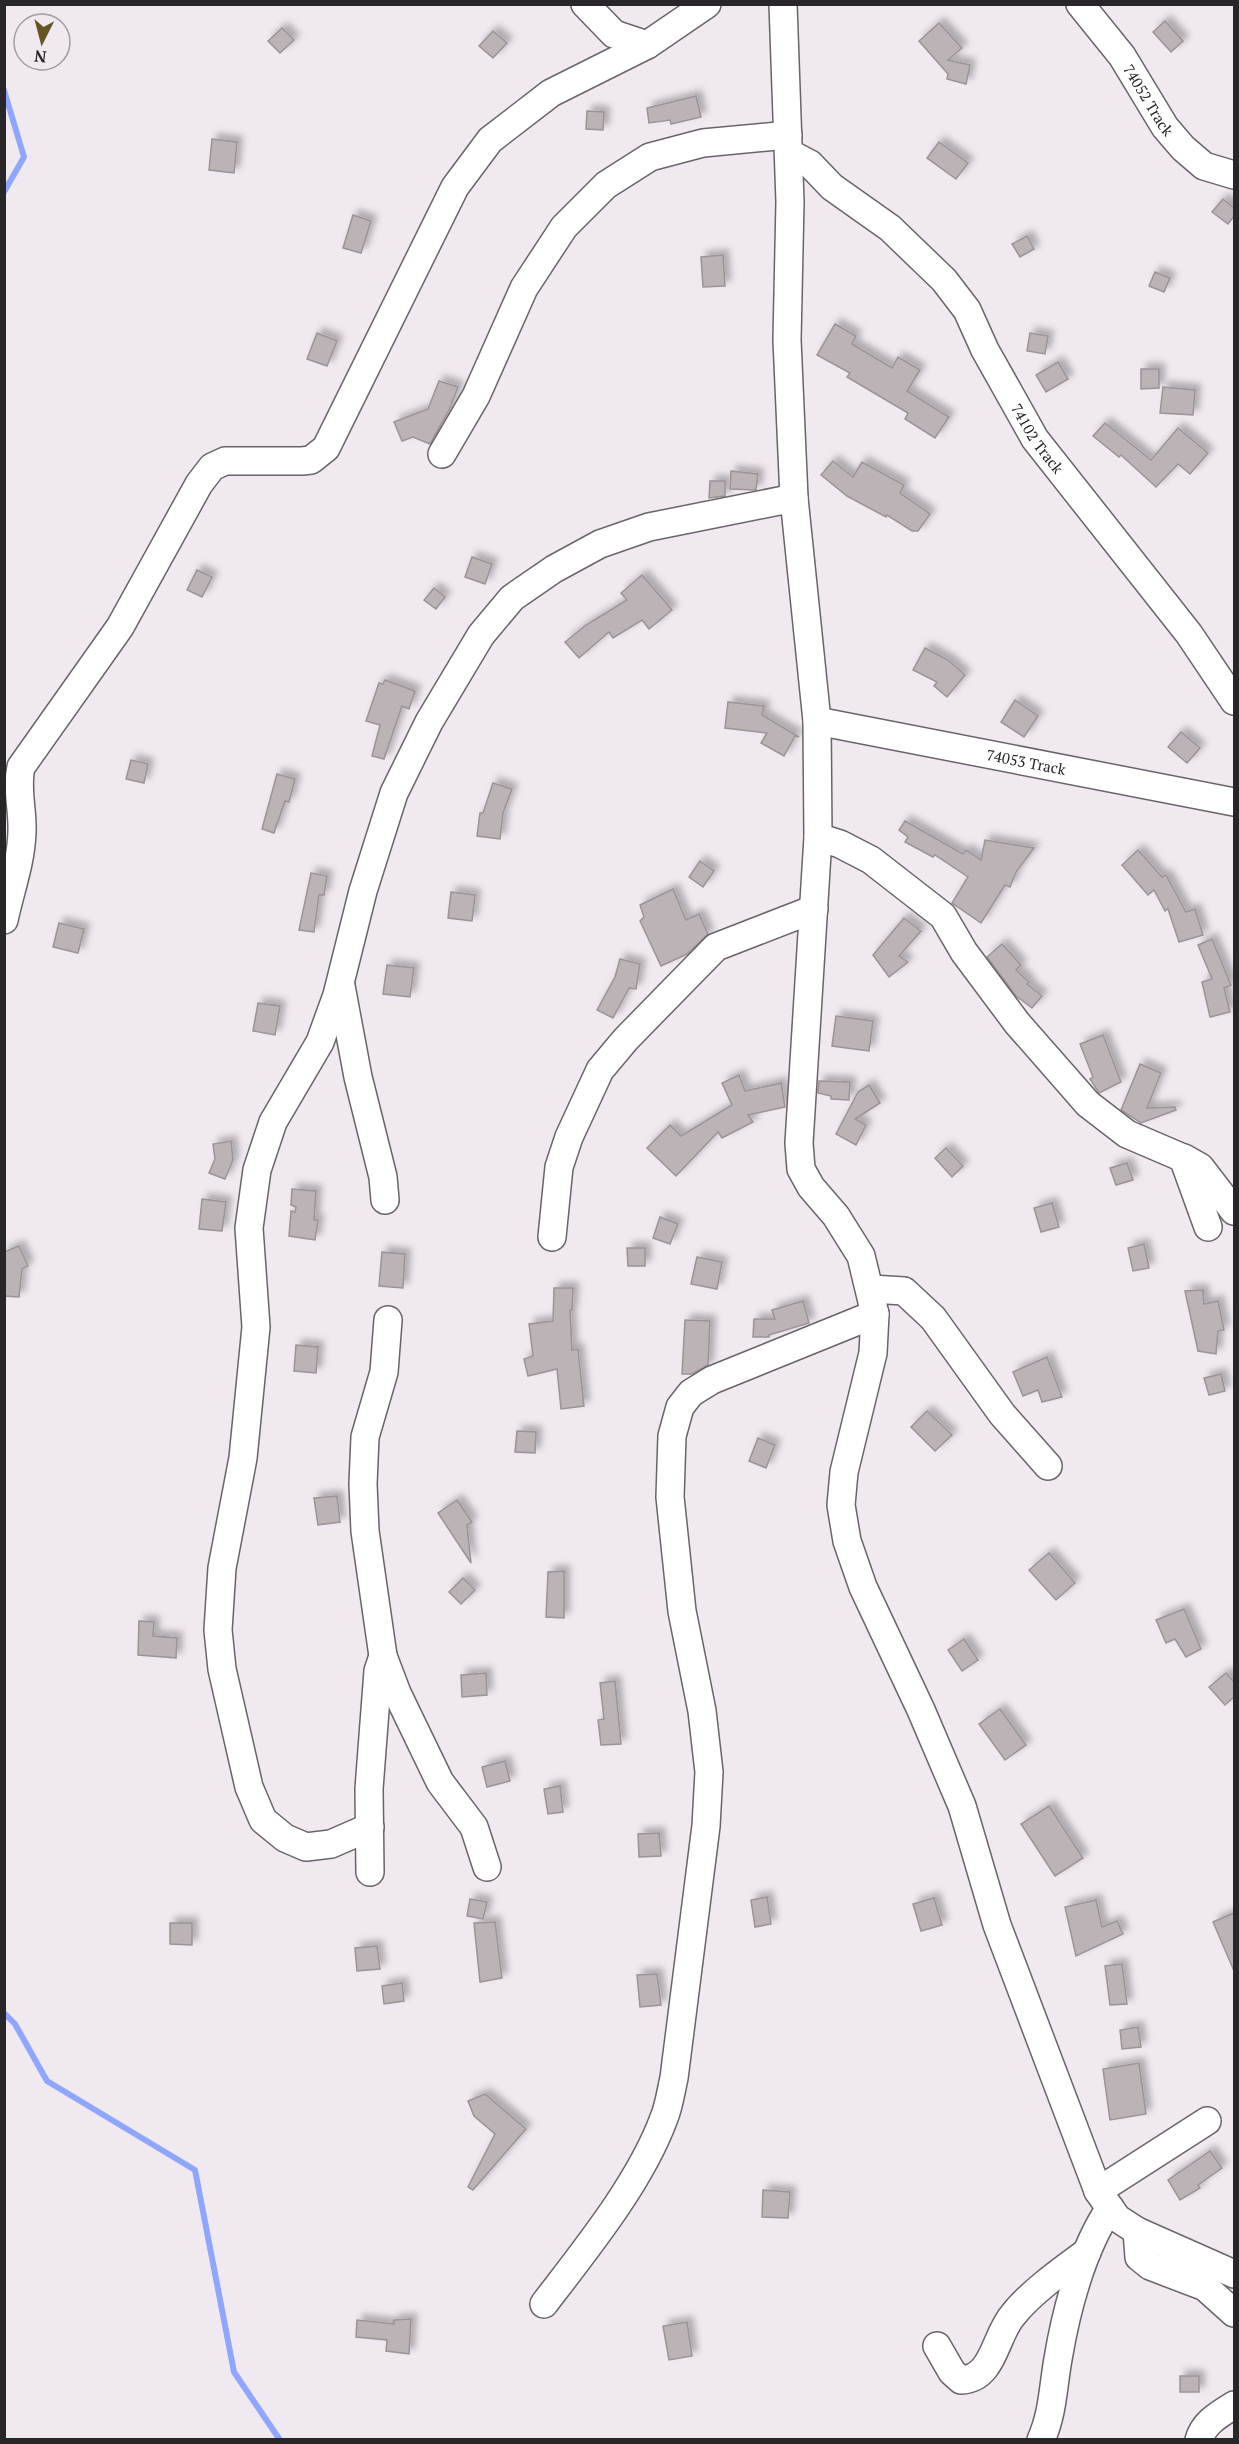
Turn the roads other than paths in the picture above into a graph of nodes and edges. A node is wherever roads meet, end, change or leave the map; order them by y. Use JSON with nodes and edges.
{"nodes":[{"id":1,"x":585,"y":4,"type":"edge"},
{"id":2,"x":707,"y":4,"type":"edge"},
{"id":3,"x":783,"y":4,"type":"edge"},
{"id":4,"x":1080,"y":4,"type":"edge"},
{"id":5,"x":647,"y":45,"type":"junction"},
{"id":6,"x":788,"y":144,"type":"junction"},
{"id":7,"x":1234,"y":176,"type":"edge"},
{"id":8,"x":832,"y":187,"type":"junction"},
{"id":9,"x":790,"y":202,"type":"junction"},
{"id":10,"x":442,"y":454,"type":"dead end"},
{"id":11,"x":794,"y":498,"type":"junction"},
{"id":12,"x":1234,"y":701,"type":"edge"},
{"id":13,"x":817,"y":721,"type":"junction"},
{"id":14,"x":1234,"y":802,"type":"edge"},
{"id":15,"x":818,"y":837,"type":"junction"},
{"id":16,"x":814,"y":909,"type":"junction"},
{"id":17,"x":4,"y":920,"type":"edge"},
{"id":18,"x":340,"y":982,"type":"junction"},
{"id":19,"x":1183,"y":1158,"type":"junction"},
{"id":20,"x":385,"y":1200,"type":"dead end"},
{"id":21,"x":1234,"y":1211,"type":"edge"},
{"id":22,"x":1208,"y":1227,"type":"dead end"},
{"id":23,"x":552,"y":1238,"type":"dead end"},
{"id":24,"x":873,"y":1301,"type":"junction"},
{"id":25,"x":388,"y":1320,"type":"dead end"},
{"id":26,"x":1048,"y":1466,"type":"dead end"},
{"id":27,"x":383,"y":1656,"type":"junction"},
{"id":28,"x":370,"y":1827,"type":"junction"},
{"id":29,"x":487,"y":1867,"type":"dead end"},
{"id":30,"x":370,"y":1872,"type":"dead end"},
{"id":31,"x":1207,"y":2121,"type":"dead end"},
{"id":32,"x":1104,"y":2200,"type":"junction"},
{"id":33,"x":1137,"y":2231,"type":"junction"},
{"id":34,"x":1088,"y":2252,"type":"junction"},
{"id":35,"x":1234,"y":2274,"type":"edge"},
{"id":36,"x":544,"y":2304,"type":"dead end"},
{"id":37,"x":1234,"y":2313,"type":"edge"},
{"id":38,"x":937,"y":2346,"type":"dead end"},
{"id":39,"x":1234,"y":2405,"type":"edge"},
{"id":40,"x":1041,"y":2439,"type":"edge"},
{"id":41,"x":1199,"y":2439,"type":"edge"}],
"edges":[{"from":1,"to":5,"type":"street"},
{"from":2,"to":5,"type":"street"},
{"from":3,"to":6,"type":"street"},
{"from":4,"to":7,"type":"street","name":"74052 Track"},
{"from":5,"to":17,"type":"street"},
{"from":6,"to":8,"type":"street","name":"74102 Track"},
{"from":6,"to":9,"type":"street"},
{"from":6,"to":10,"type":"street"},
{"from":8,"to":9,"type":"street"},
{"from":8,"to":12,"type":"street","name":"74102 Track"},
{"from":9,"to":11,"type":"street"},
{"from":11,"to":13,"type":"street"},
{"from":11,"to":18,"type":"street"},
{"from":13,"to":14,"type":"street","name":"74053 Track"},
{"from":13,"to":15,"type":"street"},
{"from":15,"to":16,"type":"street"},
{"from":15,"to":19,"type":"street"},
{"from":16,"to":23,"type":"street"},
{"from":16,"to":24,"type":"street"},
{"from":18,"to":20,"type":"street"},
{"from":18,"to":28,"type":"street"},
{"from":19,"to":21,"type":"street"},
{"from":19,"to":22,"type":"street"},
{"from":24,"to":26,"type":"street"},
{"from":24,"to":32,"type":"street"},
{"from":24,"to":36,"type":"street"},
{"from":25,"to":27,"type":"street"},
{"from":27,"to":28,"type":"street"},
{"from":27,"to":29,"type":"street"},
{"from":28,"to":30,"type":"street"},
{"from":31,"to":32,"type":"street"},
{"from":32,"to":33,"type":"street"},
{"from":32,"to":34,"type":"street"},
{"from":33,"to":35,"type":"street"},
{"from":33,"to":37,"type":"street"},
{"from":34,"to":38,"type":"street"},
{"from":34,"to":40,"type":"street"},
{"from":39,"to":41,"type":"street"}]}
